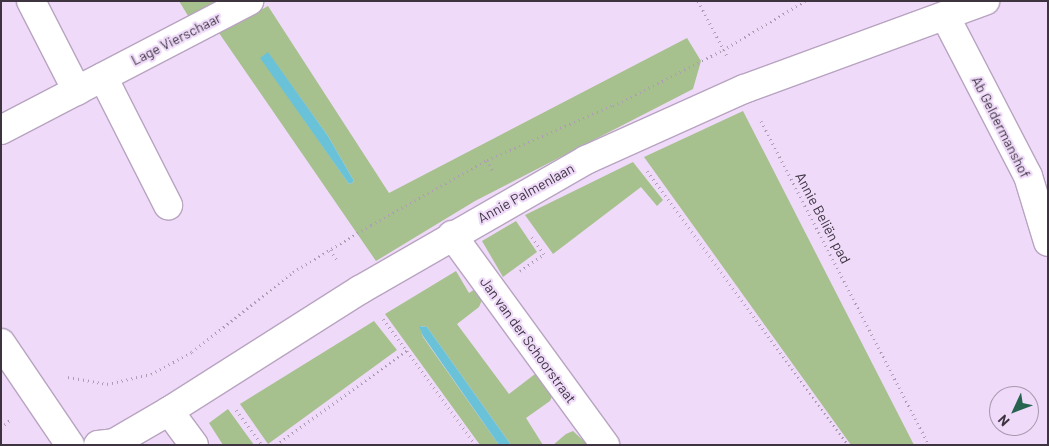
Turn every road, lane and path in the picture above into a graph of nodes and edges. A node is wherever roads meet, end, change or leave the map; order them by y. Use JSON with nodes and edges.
{"nodes":[{"id":1,"x":31,"y":1,"type":"edge"},
{"id":2,"x":249,"y":1,"type":"edge"},
{"id":3,"x":698,"y":1,"type":"edge"},
{"id":4,"x":805,"y":1,"type":"edge"},
{"id":5,"x":963,"y":7,"type":"edge"},
{"id":6,"x":723,"y":50,"type":"junction"},
{"id":7,"x":103,"y":77,"type":"junction"},
{"id":8,"x":744,"y":89,"type":"junction"},
{"id":9,"x":77,"y":91,"type":"junction"},
{"id":10,"x":613,"y":105,"type":"junction"},
{"id":11,"x":1,"y":130,"type":"edge"},
{"id":12,"x":626,"y":142,"type":"junction"},
{"id":13,"x":168,"y":206,"type":"dead end"},
{"id":14,"x":452,"y":235,"type":"junction"},
{"id":15,"x":1048,"y":242,"type":"edge"},
{"id":16,"x":360,"y":290,"type":"junction"},
{"id":17,"x":1,"y":343,"type":"edge"},
{"id":18,"x":407,"y":350,"type":"junction"},
{"id":19,"x":38,"y":394,"type":"junction"},
{"id":20,"x":169,"y":411,"type":"junction"},
{"id":21,"x":70,"y":445,"type":"edge"},
{"id":22,"x":98,"y":445,"type":"edge"},
{"id":23,"x":194,"y":445,"type":"edge"},
{"id":24,"x":276,"y":445,"type":"edge"},
{"id":25,"x":476,"y":445,"type":"edge"},
{"id":26,"x":605,"y":445,"type":"edge"},
{"id":27,"x":848,"y":445,"type":"edge"},
{"id":28,"x":929,"y":445,"type":"edge"}],
"edges":[{"from":1,"to":9,"type":"street"},
{"from":2,"to":7,"type":"street","name":"Lage Vierschaar"},
{"from":3,"to":6,"type":"path","name":"Annie Beliën pad"},
{"from":4,"to":6,"type":"path"},
{"from":5,"to":8,"type":"street","name":"Annie Palmenlaan"},
{"from":5,"to":15,"type":"street","name":"Ab Geldermanshof"},
{"from":6,"to":8,"type":"path","name":"Annie Beliën pad"},
{"from":6,"to":10,"type":"path"},
{"from":7,"to":9,"type":"street","name":"Lage Vierschaar"},
{"from":7,"to":13,"type":"street"},
{"from":8,"to":12,"type":"street","name":"Annie Palmenlaan"},
{"from":8,"to":28,"type":"path","name":"Annie Beliën pad"},
{"from":9,"to":11,"type":"street","name":"Lage Vierschaar"},
{"from":10,"to":12,"type":"path"},
{"from":10,"to":19,"type":"path"},
{"from":12,"to":14,"type":"street","name":"Annie Palmenlaan"},
{"from":12,"to":27,"type":"path"},
{"from":14,"to":16,"type":"street","name":"Annie Palmenlaan"},
{"from":14,"to":26,"type":"street","name":"Jan van der Schoorstraat"},
{"from":16,"to":18,"type":"path"},
{"from":16,"to":20,"type":"street","name":"Annie Palmenlaan"},
{"from":17,"to":19,"type":"street"},
{"from":18,"to":24,"type":"path"},
{"from":18,"to":25,"type":"path"},
{"from":19,"to":21,"type":"street"},
{"from":20,"to":22,"type":"street","name":"Annie Palmenlaan"},
{"from":20,"to":23,"type":"street"}]}
